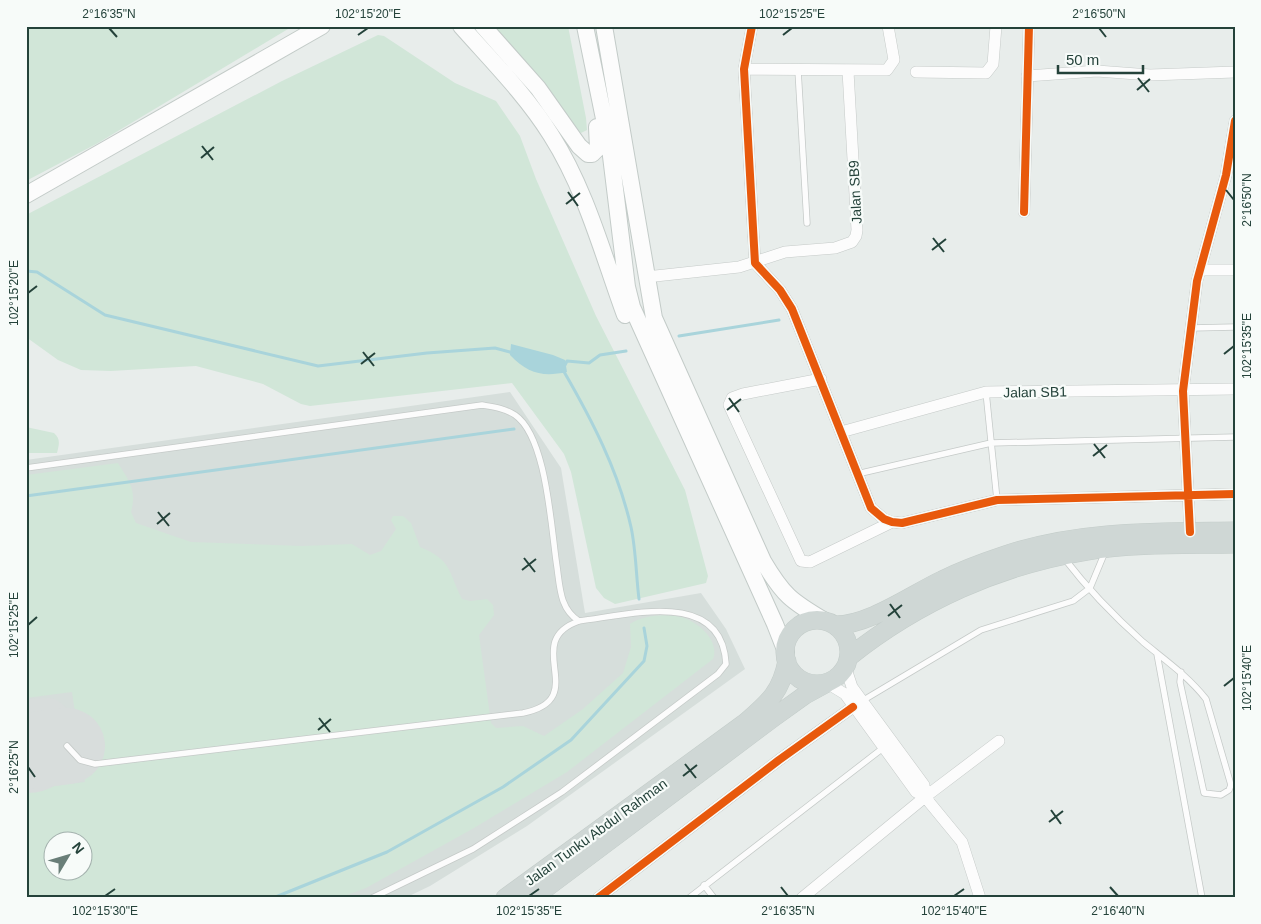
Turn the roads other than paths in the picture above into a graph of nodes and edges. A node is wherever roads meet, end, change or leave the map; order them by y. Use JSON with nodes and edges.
{"nodes":[{"id":1,"x":322,"y":26,"type":"edge"},
{"id":2,"x":461,"y":26,"type":"edge"},
{"id":3,"x":483,"y":26,"type":"edge"},
{"id":4,"x":578,"y":26,"type":"edge"},
{"id":5,"x":585,"y":26,"type":"edge"},
{"id":6,"x":604,"y":26,"type":"edge"},
{"id":7,"x":752,"y":26,"type":"edge"},
{"id":8,"x":888,"y":26,"type":"edge"},
{"id":9,"x":996,"y":26,"type":"edge"},
{"id":10,"x":1029,"y":26,"type":"edge"},
{"id":11,"x":744,"y":69,"type":"junction"},
{"id":12,"x":798,"y":70,"type":"junction"},
{"id":13,"x":848,"y":71,"type":"junction"},
{"id":14,"x":916,"y":72,"type":"dead end"},
{"id":15,"x":1235,"y":72,"type":"edge"},
{"id":16,"x":1027,"y":76,"type":"junction"},
{"id":17,"x":1235,"y":121,"type":"edge"},
{"id":18,"x":1230,"y":175,"type":"edge"},
{"id":19,"x":26,"y":195,"type":"edge"},
{"id":20,"x":1024,"y":212,"type":"dead end"},
{"id":21,"x":807,"y":223,"type":"dead end"},
{"id":22,"x":755,"y":262,"type":"junction"},
{"id":23,"x":1200,"y":270,"type":"junction"},
{"id":24,"x":1235,"y":270,"type":"edge"},
{"id":25,"x":646,"y":277,"type":"junction"},
{"id":26,"x":1235,"y":327,"type":"edge"},
{"id":27,"x":1191,"y":328,"type":"junction"},
{"id":28,"x":821,"y":379,"type":"junction"},
{"id":29,"x":1235,"y":389,"type":"edge"},
{"id":30,"x":1183,"y":390,"type":"junction"},
{"id":31,"x":986,"y":392,"type":"junction"},
{"id":32,"x":841,"y":432,"type":"junction"},
{"id":33,"x":1235,"y":437,"type":"edge"},
{"id":34,"x":1185,"y":438,"type":"junction"},
{"id":35,"x":991,"y":443,"type":"junction"},
{"id":36,"x":699,"y":456,"type":"junction"},
{"id":37,"x":26,"y":468,"type":"edge"},
{"id":38,"x":857,"y":474,"type":"junction"},
{"id":39,"x":1235,"y":494,"type":"edge"},
{"id":40,"x":1188,"y":495,"type":"junction"},
{"id":41,"x":997,"y":500,"type":"junction"},
{"id":42,"x":892,"y":522,"type":"junction"},
{"id":43,"x":1235,"y":531,"type":"edge"},
{"id":44,"x":1190,"y":532,"type":"junction"},
{"id":45,"x":1235,"y":544,"type":"edge"},
{"id":46,"x":1106,"y":550,"type":"junction"},
{"id":47,"x":1062,"y":556,"type":"junction"},
{"id":48,"x":1090,"y":588,"type":"junction"},
{"id":49,"x":579,"y":621,"type":"junction"},
{"id":50,"x":830,"y":623,"type":"junction"},
{"id":51,"x":1157,"y":654,"type":"junction"},
{"id":52,"x":786,"y":657,"type":"junction"},
{"id":53,"x":847,"y":661,"type":"junction"},
{"id":54,"x":1181,"y":672,"type":"junction"},
{"id":55,"x":827,"y":684,"type":"junction"},
{"id":56,"x":858,"y":704,"type":"junction"},
{"id":57,"x":999,"y":741,"type":"dead end"},
{"id":58,"x":67,"y":746,"type":"dead end"},
{"id":59,"x":883,"y":748,"type":"junction"},
{"id":60,"x":925,"y":797,"type":"junction"},
{"id":61,"x":704,"y":886,"type":"junction"},
{"id":62,"x":372,"y":898,"type":"edge"},
{"id":63,"x":505,"y":898,"type":"edge"},
{"id":64,"x":533,"y":898,"type":"edge"},
{"id":65,"x":598,"y":898,"type":"edge"},
{"id":66,"x":689,"y":898,"type":"edge"},
{"id":67,"x":714,"y":898,"type":"edge"},
{"id":68,"x":802,"y":898,"type":"edge"},
{"id":69,"x":980,"y":898,"type":"edge"},
{"id":70,"x":1202,"y":898,"type":"edge"}],
"edges":[{"from":1,"to":19,"type":"main road"},
{"from":2,"to":36,"type":"main road"},
{"from":3,"to":4,"type":"main road"},
{"from":5,"to":36,"type":"main road"},
{"from":6,"to":25,"type":"main road"},
{"from":7,"to":11,"type":"street"},
{"from":8,"to":13,"type":"street"},
{"from":9,"to":14,"type":"street"},
{"from":10,"to":16,"type":"street"},
{"from":11,"to":12,"type":"street"},
{"from":11,"to":22,"type":"street"},
{"from":12,"to":13,"type":"street"},
{"from":12,"to":21,"type":"lane"},
{"from":13,"to":22,"type":"street","name":"Jalan SB9"},
{"from":15,"to":16,"type":"street"},
{"from":16,"to":20,"type":"street"},
{"from":17,"to":18,"type":"street"},
{"from":18,"to":23,"type":"street"},
{"from":22,"to":25,"type":"street"},
{"from":22,"to":28,"type":"street"},
{"from":23,"to":24,"type":"street"},
{"from":23,"to":27,"type":"street"},
{"from":25,"to":50,"type":"main road"},
{"from":26,"to":27,"type":"lane"},
{"from":27,"to":30,"type":"street"},
{"from":28,"to":32,"type":"street"},
{"from":28,"to":42,"type":"street"},
{"from":29,"to":30,"type":"street","name":"Jalan SB1"},
{"from":30,"to":31,"type":"street","name":"Jalan SB1"},
{"from":30,"to":34,"type":"street"},
{"from":31,"to":32,"type":"street","name":"Jalan SB1"},
{"from":31,"to":35,"type":"lane"},
{"from":32,"to":38,"type":"street"},
{"from":33,"to":34,"type":"lane"},
{"from":34,"to":35,"type":"lane"},
{"from":34,"to":40,"type":"street"},
{"from":35,"to":38,"type":"lane"},
{"from":35,"to":41,"type":"lane"},
{"from":36,"to":52,"type":"main road"},
{"from":37,"to":49,"type":"lane"},
{"from":38,"to":42,"type":"street"},
{"from":39,"to":40,"type":"street"},
{"from":40,"to":41,"type":"street"},
{"from":40,"to":44,"type":"street"},
{"from":41,"to":42,"type":"street"},
{"from":43,"to":44,"type":"main road"},
{"from":44,"to":50,"type":"main road"},
{"from":45,"to":46,"type":"main road"},
{"from":46,"to":47,"type":"main road"},
{"from":46,"to":48,"type":"lane"},
{"from":47,"to":48,"type":"lane"},
{"from":47,"to":53,"type":"main road"},
{"from":48,"to":51,"type":"lane"},
{"from":48,"to":56,"type":"lane"},
{"from":49,"to":58,"type":"lane"},
{"from":49,"to":62,"type":"lane"},
{"from":50,"to":52,"type":"main road"},
{"from":50,"to":53,"type":"main road"},
{"from":51,"to":54,"type":"lane"},
{"from":51,"to":70,"type":"lane"},
{"from":52,"to":55,"type":"main road"},
{"from":52,"to":63,"type":"main road","name":"Jalan Tunku Abdul Rahman"},
{"from":53,"to":55,"type":"main road"},
{"from":53,"to":56,"type":"street"},
{"from":54,"to":54,"type":"lane"},
{"from":55,"to":56,"type":"street"},
{"from":55,"to":64,"type":"main road","name":"Jalan Tunku Abdul Rahman"},
{"from":56,"to":59,"type":"street"},
{"from":56,"to":60,"type":"street"},
{"from":56,"to":65,"type":"street"},
{"from":57,"to":60,"type":"street"},
{"from":59,"to":60,"type":"street"},
{"from":59,"to":61,"type":"lane"},
{"from":60,"to":68,"type":"street"},
{"from":60,"to":69,"type":"street"},
{"from":61,"to":66,"type":"lane"},
{"from":61,"to":67,"type":"lane"}]}
